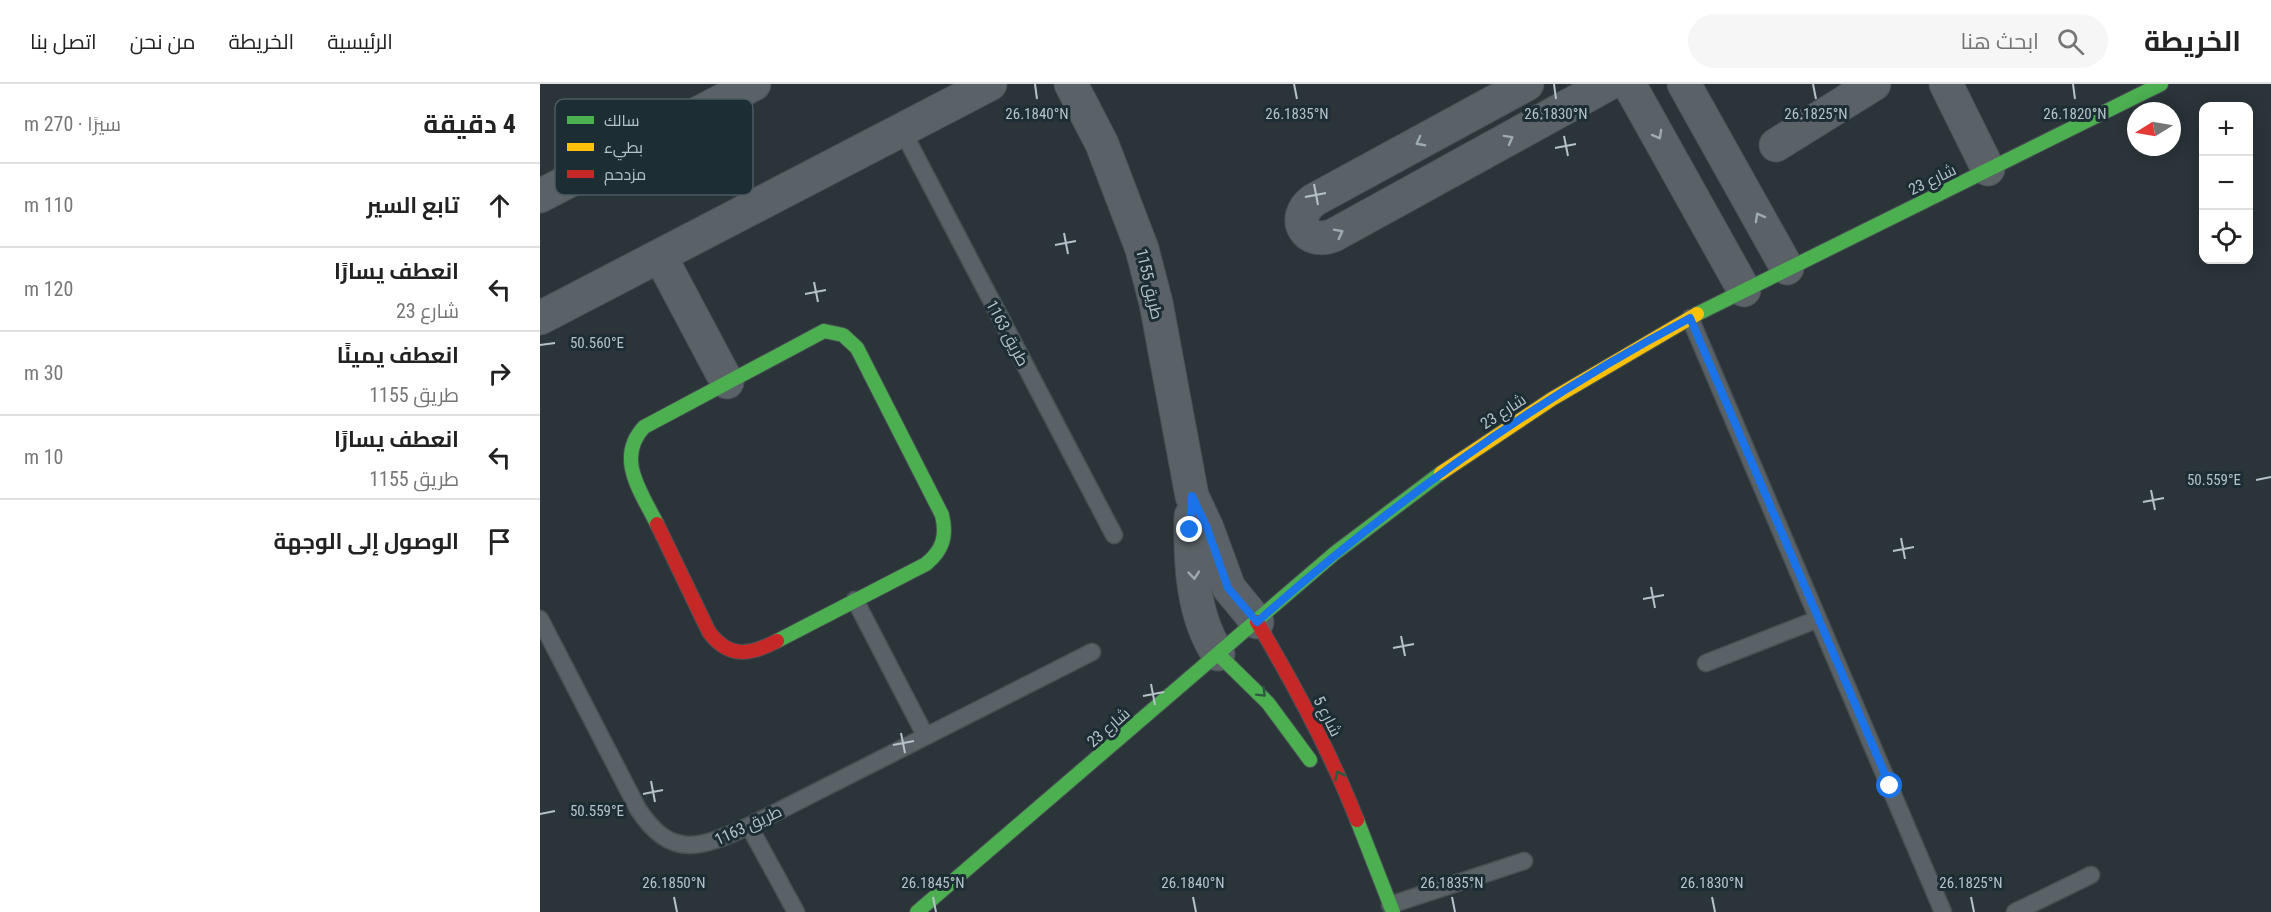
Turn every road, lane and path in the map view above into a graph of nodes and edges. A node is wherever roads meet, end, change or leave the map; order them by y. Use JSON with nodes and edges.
{"nodes":[{"id":1,"x":754,"y":84,"type":"edge"},
{"id":2,"x":990,"y":84,"type":"edge"},
{"id":3,"x":1071,"y":84,"type":"edge"},
{"id":4,"x":1527,"y":84,"type":"edge"},
{"id":5,"x":1608,"y":84,"type":"edge"},
{"id":6,"x":1629,"y":84,"type":"edge"},
{"id":7,"x":1684,"y":84,"type":"edge"},
{"id":8,"x":1874,"y":84,"type":"edge"},
{"id":9,"x":1946,"y":84,"type":"edge"},
{"id":10,"x":2161,"y":84,"type":"edge"},
{"id":11,"x":725,"y":99,"type":"edge"},
{"id":12,"x":1456,"y":123,"type":"junction"},
{"id":13,"x":902,"y":130,"type":"junction"},
{"id":14,"x":1776,"y":145,"type":"dead end"},
{"id":15,"x":1476,"y":158,"type":"junction"},
{"id":16,"x":1988,"y":169,"type":"junction"},
{"id":17,"x":555,"y":188,"type":"edge"},
{"id":18,"x":540,"y":196,"type":"edge"},
{"id":19,"x":660,"y":256,"type":"junction"},
{"id":20,"x":1787,"y":268,"type":"junction"},
{"id":21,"x":1744,"y":290,"type":"junction"},
{"id":22,"x":540,"y":318,"type":"edge"},
{"id":23,"x":1690,"y":318,"type":"junction"},
{"id":24,"x":727,"y":382,"type":"junction"},
{"id":25,"x":1192,"y":496,"type":"junction"},
{"id":26,"x":1114,"y":535,"type":"dead end"},
{"id":27,"x":855,"y":600,"type":"junction"},
{"id":28,"x":540,"y":619,"type":"edge"},
{"id":29,"x":1818,"y":619,"type":"junction"},
{"id":30,"x":1257,"y":622,"type":"junction"},
{"id":31,"x":1092,"y":651,"type":"dead end"},
{"id":32,"x":1218,"y":654,"type":"junction"},
{"id":33,"x":1706,"y":663,"type":"dead end"},
{"id":34,"x":925,"y":735,"type":"junction"},
{"id":35,"x":1317,"y":771,"type":"dead end"},
{"id":36,"x":1329,"y":790,"type":"dead end"},
{"id":37,"x":749,"y":826,"type":"junction"},
{"id":38,"x":1359,"y":830,"type":"junction"},
{"id":39,"x":1524,"y":861,"type":"dead end"},
{"id":40,"x":2091,"y":876,"type":"dead end"},
{"id":41,"x":1391,"y":908,"type":"edge"},
{"id":42,"x":796,"y":912,"type":"edge"},
{"id":43,"x":917,"y":912,"type":"edge"},
{"id":44,"x":1943,"y":912,"type":"edge"},
{"id":45,"x":2015,"y":912,"type":"edge"}],
"edges":[{"from":1,"to":11,"type":"street"},
{"from":2,"to":13,"type":"street"},
{"from":3,"to":25,"type":"street","name":"طريق 1155"},
{"from":4,"to":12,"type":"street"},
{"from":15,"to":5,"type":"street","one_way":true},
{"from":6,"to":21,"type":"street","one_way":true},
{"from":20,"to":7,"type":"street","one_way":true},
{"from":8,"to":14,"type":"street"},
{"from":9,"to":16,"type":"street"},
{"from":10,"to":16,"type":"street","name":"شارع 23"},
{"from":12,"to":15,"type":"street"},
{"from":12,"to":15,"type":"street","one_way":true},
{"from":13,"to":19,"type":"street"},
{"from":13,"to":26,"type":"lane","name":"طريق 1163"},
{"from":16,"to":20,"type":"street","name":"شارع 23"},
{"from":17,"to":18,"type":"street"},
{"from":19,"to":22,"type":"street"},
{"from":19,"to":24,"type":"street"},
{"from":20,"to":21,"type":"street","name":"شارع 23"},
{"from":21,"to":23,"type":"street","name":"شارع 23"},
{"from":23,"to":29,"type":"lane"},
{"from":23,"to":30,"type":"street","name":"شارع 23"},
{"from":24,"to":27,"type":"street"},
{"from":24,"to":27,"type":"street"},
{"from":25,"to":30,"type":"street","name":"طريق 1155"},
{"from":25,"to":32,"type":"street","name":"طريق 1155","one_way":true},
{"from":27,"to":34,"type":"lane"},
{"from":28,"to":37,"type":"lane","name":"طريق 1163"},
{"from":29,"to":33,"type":"lane"},
{"from":29,"to":44,"type":"lane"},
{"from":30,"to":32,"type":"street","name":"شارع 23"},
{"from":38,"to":30,"type":"street","name":"شارع 5","one_way":true},
{"from":31,"to":34,"type":"lane","name":"طريق 1163"},
{"from":32,"to":35,"type":"street","one_way":true},
{"from":32,"to":43,"type":"street","name":"شارع 23"},
{"from":34,"to":37,"type":"lane","name":"طريق 1163"},
{"from":36,"to":38,"type":"street","name":"شارع 5"},
{"from":37,"to":42,"type":"lane"},
{"from":38,"to":41,"type":"street","name":"شارع 5"},
{"from":39,"to":41,"type":"lane"},
{"from":40,"to":45,"type":"lane"}]}
